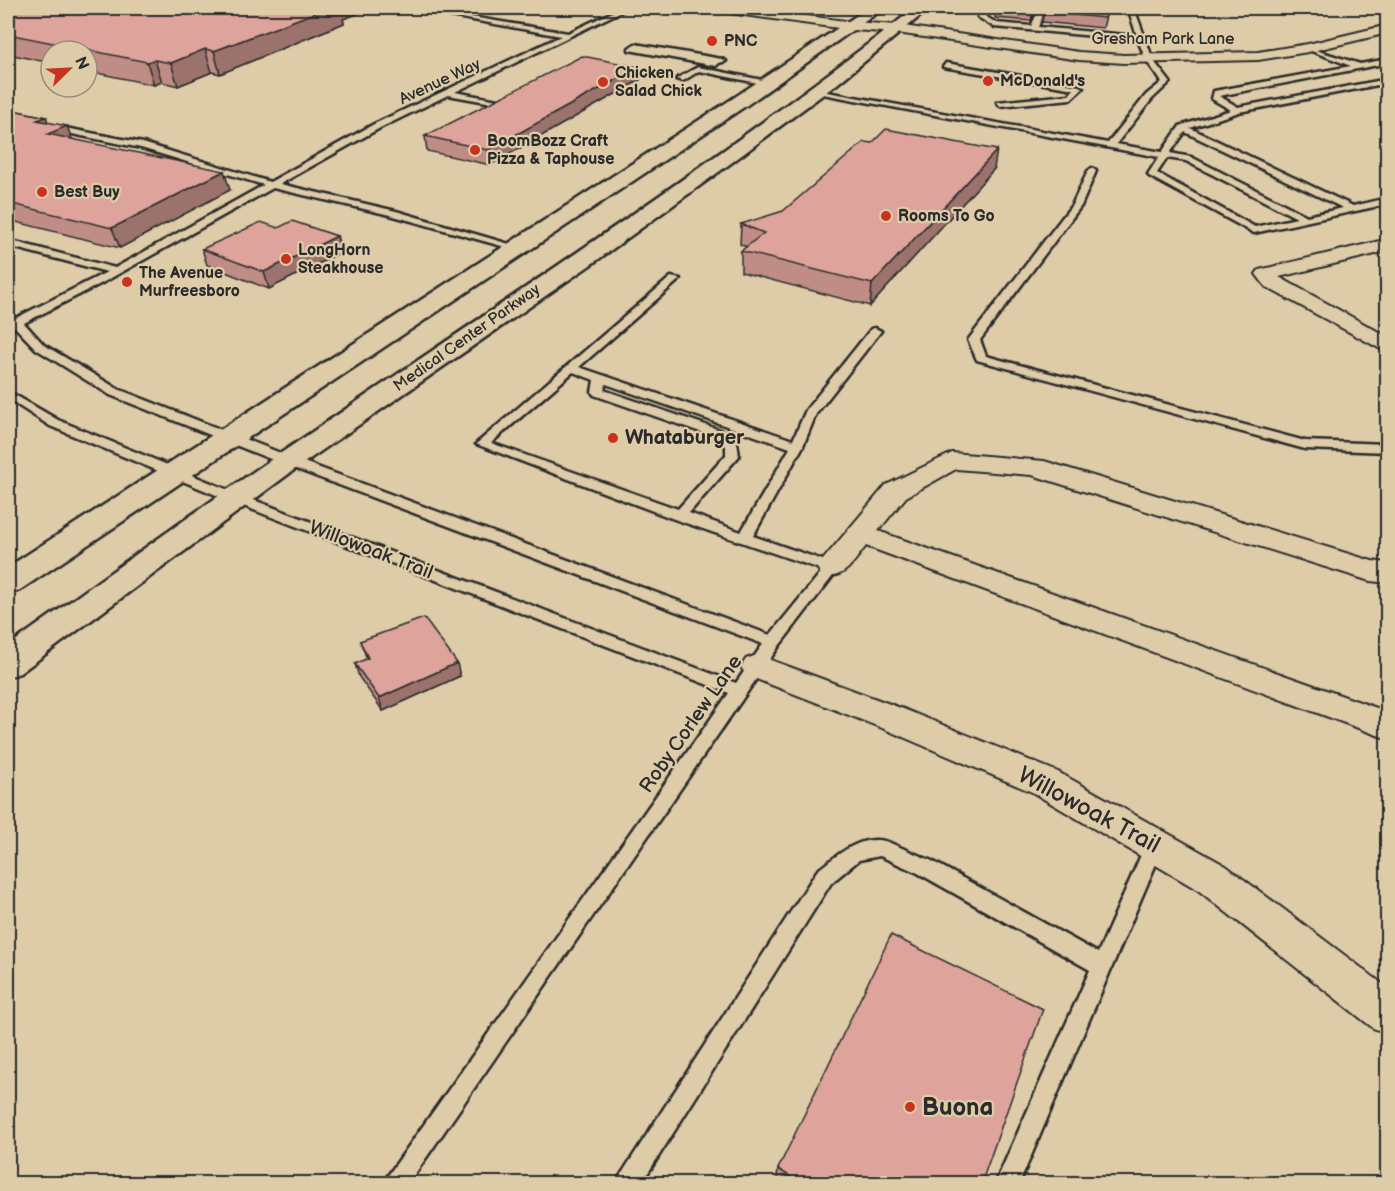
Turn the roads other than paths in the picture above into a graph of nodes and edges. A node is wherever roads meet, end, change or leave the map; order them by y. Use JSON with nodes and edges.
{"nodes":[{"id":1,"x":409,"y":8,"type":"edge"},
{"id":2,"x":625,"y":8,"type":"edge"},
{"id":3,"x":722,"y":8,"type":"edge"},
{"id":4,"x":877,"y":8,"type":"edge"},
{"id":5,"x":923,"y":8,"type":"edge"},
{"id":6,"x":1131,"y":8,"type":"edge"},
{"id":7,"x":989,"y":11,"type":"edge"},
{"id":8,"x":1038,"y":12,"type":"edge"},
{"id":9,"x":1022,"y":19,"type":"edge"},
{"id":10,"x":853,"y":26,"type":"junction"},
{"id":11,"x":1034,"y":28,"type":"junction"},
{"id":12,"x":897,"y":29,"type":"junction"},
{"id":13,"x":1388,"y":29,"type":"edge"},
{"id":14,"x":569,"y":35,"type":"junction"},
{"id":15,"x":1141,"y":38,"type":"junction"},
{"id":16,"x":1308,"y":48,"type":"junction"},
{"id":17,"x":725,"y":60,"type":"junction"},
{"id":18,"x":1150,"y":60,"type":"junction"},
{"id":19,"x":1388,"y":61,"type":"edge"},
{"id":20,"x":946,"y":65,"type":"dead end"},
{"id":21,"x":1359,"y":66,"type":"junction"},
{"id":22,"x":698,"y":69,"type":"junction"},
{"id":23,"x":1388,"y":76,"type":"edge"},
{"id":24,"x":680,"y":79,"type":"dead end"},
{"id":25,"x":1388,"y":81,"type":"edge"},
{"id":26,"x":767,"y":83,"type":"junction"},
{"id":27,"x":816,"y":92,"type":"junction"},
{"id":28,"x":449,"y":93,"type":"junction"},
{"id":29,"x":500,"y":103,"type":"edge"},
{"id":30,"x":1000,"y":104,"type":"dead end"},
{"id":31,"x":1237,"y":110,"type":"junction"},
{"id":32,"x":8,"y":118,"type":"edge"},
{"id":33,"x":1183,"y":128,"type":"junction"},
{"id":34,"x":1110,"y":146,"type":"junction"},
{"id":35,"x":1166,"y":154,"type":"junction"},
{"id":36,"x":1092,"y":171,"type":"dead end"},
{"id":37,"x":269,"y":184,"type":"junction"},
{"id":38,"x":1388,"y":201,"type":"edge"},
{"id":39,"x":1352,"y":209,"type":"junction"},
{"id":40,"x":1306,"y":219,"type":"junction"},
{"id":41,"x":8,"y":243,"type":"edge"},
{"id":42,"x":1388,"y":245,"type":"edge"},
{"id":43,"x":513,"y":248,"type":"junction"},
{"id":44,"x":116,"y":271,"type":"junction"},
{"id":45,"x":675,"y":279,"type":"dead end"},
{"id":46,"x":12,"y":324,"type":"edge"},
{"id":47,"x":874,"y":331,"type":"dead end"},
{"id":48,"x":1388,"y":346,"type":"edge"},
{"id":49,"x":571,"y":368,"type":"junction"},
{"id":50,"x":601,"y":377,"type":"junction"},
{"id":51,"x":8,"y":394,"type":"edge"},
{"id":52,"x":226,"y":436,"type":"junction"},
{"id":53,"x":797,"y":446,"type":"junction"},
{"id":54,"x":1388,"y":448,"type":"edge"},
{"id":55,"x":288,"y":461,"type":"junction"},
{"id":56,"x":173,"y":471,"type":"junction"},
{"id":57,"x":238,"y":500,"type":"junction"},
{"id":58,"x":680,"y":516,"type":"junction"},
{"id":59,"x":860,"y":534,"type":"junction"},
{"id":60,"x":745,"y":538,"type":"junction"},
{"id":61,"x":832,"y":568,"type":"junction"},
{"id":62,"x":1388,"y":573,"type":"edge"},
{"id":63,"x":8,"y":582,"type":"edge"},
{"id":64,"x":8,"y":664,"type":"edge"},
{"id":65,"x":757,"y":667,"type":"junction"},
{"id":66,"x":1388,"y":726,"type":"edge"},
{"id":67,"x":1155,"y":844,"type":"junction"},
{"id":68,"x":1102,"y":966,"type":"junction"},
{"id":69,"x":1388,"y":1014,"type":"edge"},
{"id":70,"x":394,"y":1184,"type":"edge"},
{"id":71,"x":627,"y":1184,"type":"edge"},
{"id":72,"x":1007,"y":1184,"type":"edge"}],
"edges":[{"from":1,"to":14,"type":"lane"},
{"from":2,"to":14,"type":"lane","name":"Avenue Way"},
{"from":3,"to":10,"type":"street","name":"Gresham Park Lane"},
{"from":4,"to":10,"type":"main road"},
{"from":5,"to":12,"type":"main road","name":"Medical Center Parkway"},
{"from":6,"to":15,"type":"lane"},
{"from":7,"to":11,"type":"lane"},
{"from":8,"to":9,"type":"lane"},
{"from":8,"to":11,"type":"lane"},
{"from":10,"to":12,"type":"street","name":"Gresham Park Lane"},
{"from":10,"to":26,"type":"main road"},
{"from":11,"to":15,"type":"lane"},
{"from":12,"to":18,"type":"street","name":"Gresham Park Lane"},
{"from":12,"to":27,"type":"main road","name":"Medical Center Parkway"},
{"from":13,"to":16,"type":"street","name":"Gresham Park Lane"},
{"from":14,"to":28,"type":"lane","name":"Avenue Way"},
{"from":15,"to":18,"type":"lane"},
{"from":16,"to":18,"type":"street","name":"Gresham Park Lane"},
{"from":16,"to":21,"type":"lane"},
{"from":17,"to":17,"type":"lane"},
{"from":17,"to":22,"type":"lane"},
{"from":18,"to":34,"type":"lane"},
{"from":19,"to":21,"type":"lane"},
{"from":20,"to":30,"type":"lane"},
{"from":21,"to":23,"type":"lane"},
{"from":21,"to":31,"type":"lane"},
{"from":22,"to":24,"type":"lane"},
{"from":22,"to":26,"type":"lane"},
{"from":25,"to":31,"type":"lane"},
{"from":26,"to":43,"type":"main road"},
{"from":27,"to":34,"type":"lane"},
{"from":27,"to":55,"type":"main road","name":"Medical Center Parkway"},
{"from":28,"to":29,"type":"lane"},
{"from":28,"to":37,"type":"lane","name":"Avenue Way"},
{"from":31,"to":33,"type":"lane"},
{"from":32,"to":37,"type":"lane"},
{"from":33,"to":35,"type":"lane"},
{"from":33,"to":39,"type":"lane"},
{"from":34,"to":35,"type":"lane"},
{"from":35,"to":40,"type":"lane"},
{"from":35,"to":40,"type":"lane"},
{"from":36,"to":54,"type":"lane"},
{"from":37,"to":43,"type":"lane"},
{"from":37,"to":44,"type":"lane","name":"Avenue Way"},
{"from":38,"to":39,"type":"lane"},
{"from":39,"to":40,"type":"lane"},
{"from":41,"to":44,"type":"lane"},
{"from":42,"to":48,"type":"street"},
{"from":43,"to":52,"type":"main road"},
{"from":44,"to":46,"type":"lane","name":"Avenue Way"},
{"from":45,"to":49,"type":"lane"},
{"from":46,"to":52,"type":"lane"},
{"from":47,"to":53,"type":"lane"},
{"from":49,"to":50,"type":"lane"},
{"from":49,"to":58,"type":"lane"},
{"from":50,"to":53,"type":"lane"},
{"from":50,"to":58,"type":"lane"},
{"from":51,"to":56,"type":"lane","name":"Willowoak Trail"},
{"from":52,"to":55,"type":"lane"},
{"from":52,"to":56,"type":"main road"},
{"from":53,"to":60,"type":"lane"},
{"from":55,"to":57,"type":"main road","name":"Medical Center Parkway"},
{"from":55,"to":65,"type":"lane"},
{"from":56,"to":57,"type":"lane","name":"Willowoak Trail"},
{"from":56,"to":63,"type":"main road"},
{"from":57,"to":64,"type":"main road","name":"Medical Center Parkway"},
{"from":57,"to":65,"type":"lane","name":"Willowoak Trail"},
{"from":58,"to":60,"type":"lane"},
{"from":59,"to":61,"type":"street"},
{"from":59,"to":62,"type":"street"},
{"from":59,"to":66,"type":"street"},
{"from":60,"to":61,"type":"lane"},
{"from":61,"to":65,"type":"lane","name":"Roby Corlew Lane"},
{"from":65,"to":67,"type":"street","name":"Willowoak Trail"},
{"from":65,"to":70,"type":"lane","name":"Roby Corlew Lane"},
{"from":67,"to":68,"type":"lane"},
{"from":67,"to":69,"type":"street","name":"Willowoak Trail"},
{"from":68,"to":71,"type":"lane"},
{"from":68,"to":72,"type":"lane"}]}
